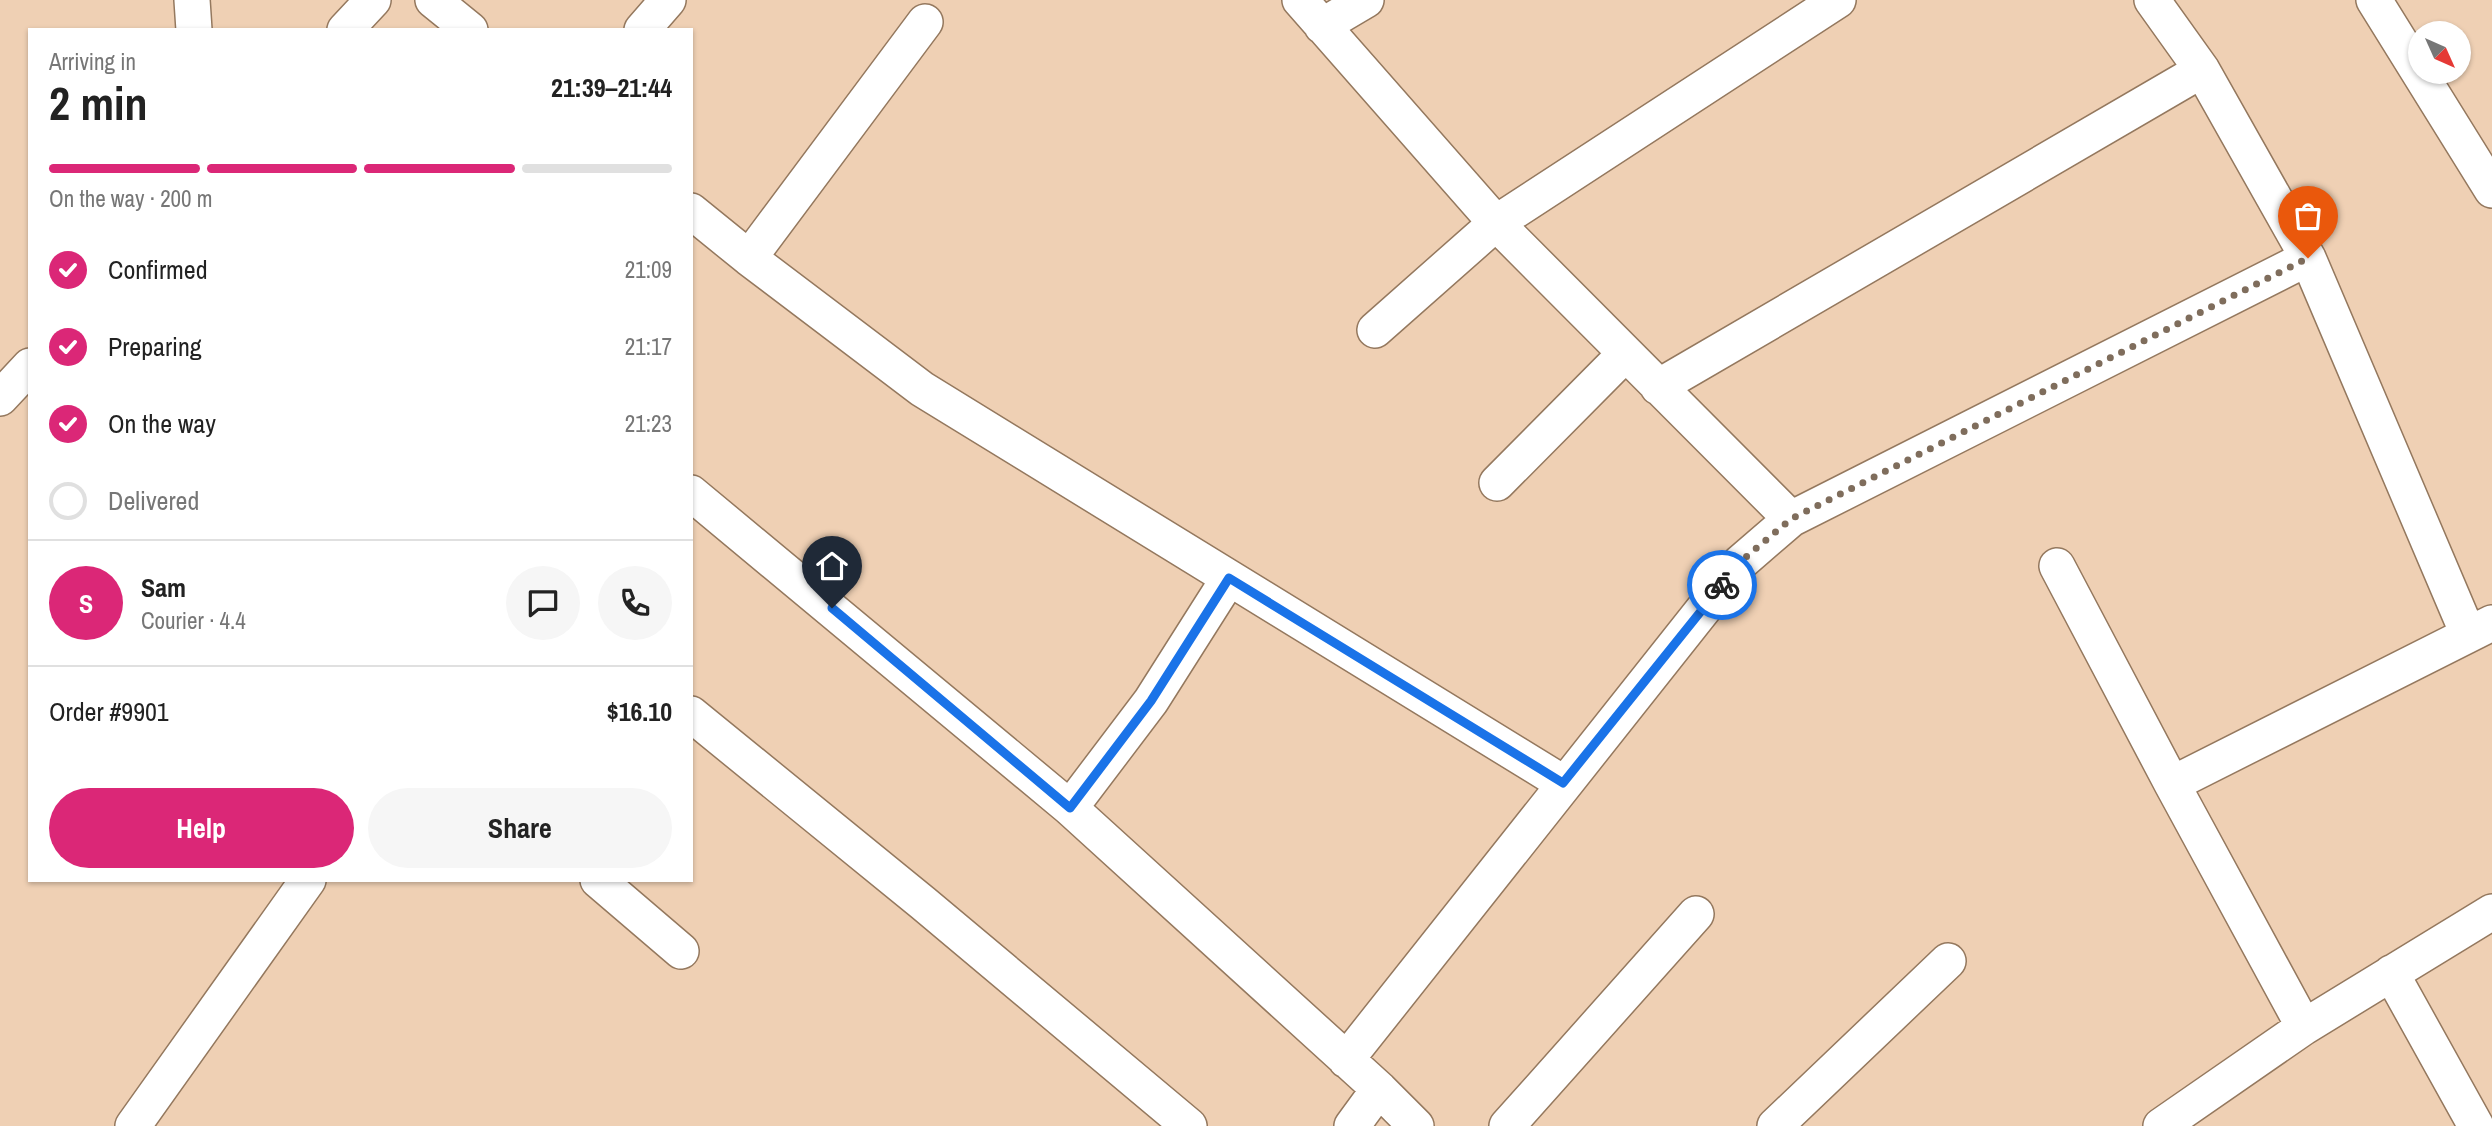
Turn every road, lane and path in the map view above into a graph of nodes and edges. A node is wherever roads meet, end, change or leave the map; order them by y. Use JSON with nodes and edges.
{"nodes":[{"id":1,"x":192,"y":0,"type":"edge"},
{"id":2,"x":373,"y":0,"type":"edge"},
{"id":3,"x":433,"y":0,"type":"edge"},
{"id":4,"x":668,"y":0,"type":"edge"},
{"id":5,"x":1366,"y":0,"type":"edge"},
{"id":6,"x":1838,"y":0,"type":"edge"},
{"id":7,"x":2152,"y":0,"type":"edge"},
{"id":8,"x":2374,"y":0,"type":"edge"},
{"id":9,"x":1311,"y":13,"type":"edge"},
{"id":10,"x":925,"y":22,"type":"dead end"},
{"id":11,"x":194,"y":28,"type":"edge"},
{"id":12,"x":347,"y":28,"type":"edge"},
{"id":13,"x":468,"y":28,"type":"edge"},
{"id":14,"x":644,"y":28,"type":"edge"},
{"id":15,"x":2202,"y":70,"type":"junction"},
{"id":16,"x":2492,"y":190,"type":"edge"},
{"id":17,"x":693,"y":213,"type":"edge"},
{"id":18,"x":1496,"y":223,"type":"junction"},
{"id":19,"x":749,"y":258,"type":"junction"},
{"id":20,"x":2308,"y":258,"type":"junction"},
{"id":21,"x":1375,"y":330,"type":"dead end"},
{"id":22,"x":1625,"y":354,"type":"junction"},
{"id":23,"x":28,"y":370,"type":"edge"},
{"id":24,"x":1658,"y":387,"type":"junction"},
{"id":25,"x":12,"y":400,"type":"edge"},
{"id":26,"x":1497,"y":483,"type":"dead end"},
{"id":27,"x":693,"y":495,"type":"edge"},
{"id":28,"x":1791,"y":519,"type":"junction"},
{"id":29,"x":2057,"y":566,"type":"dead end"},
{"id":30,"x":1229,"y":578,"type":"junction"},
{"id":31,"x":2480,"y":629,"type":"edge"},
{"id":32,"x":693,"y":716,"type":"edge"},
{"id":33,"x":1563,"y":783,"type":"junction"},
{"id":34,"x":2172,"y":784,"type":"junction"},
{"id":35,"x":1070,"y":808,"type":"junction"},
{"id":36,"x":307,"y":882,"type":"edge"},
{"id":37,"x":600,"y":882,"type":"edge"},
{"id":38,"x":2492,"y":912,"type":"edge"},
{"id":39,"x":1696,"y":914,"type":"dead end"},
{"id":40,"x":681,"y":951,"type":"dead end"},
{"id":41,"x":1948,"y":961,"type":"dead end"},
{"id":42,"x":2391,"y":972,"type":"junction"},
{"id":43,"x":2304,"y":1027,"type":"junction"},
{"id":44,"x":1346,"y":1060,"type":"junction"},
{"id":45,"x":1379,"y":1090,"type":"junction"},
{"id":46,"x":134,"y":1126,"type":"edge"},
{"id":47,"x":1189,"y":1126,"type":"edge"},
{"id":48,"x":1352,"y":1126,"type":"edge"},
{"id":49,"x":1416,"y":1126,"type":"edge"},
{"id":50,"x":1507,"y":1126,"type":"edge"},
{"id":51,"x":1775,"y":1126,"type":"edge"},
{"id":52,"x":2161,"y":1126,"type":"edge"},
{"id":53,"x":2476,"y":1126,"type":"edge"}],
"edges":[{"from":1,"to":11,"type":"street"},
{"from":2,"to":12,"type":"street"},
{"from":3,"to":13,"type":"street"},
{"from":4,"to":14,"type":"street"},
{"from":5,"to":9,"type":"street"},
{"from":6,"to":18,"type":"street"},
{"from":7,"to":15,"type":"street"},
{"from":8,"to":16,"type":"street"},
{"from":9,"to":18,"type":"street"},
{"from":10,"to":19,"type":"street"},
{"from":15,"to":20,"type":"street"},
{"from":15,"to":24,"type":"street"},
{"from":17,"to":19,"type":"street"},
{"from":18,"to":21,"type":"street"},
{"from":18,"to":22,"type":"street"},
{"from":19,"to":30,"type":"street"},
{"from":20,"to":28,"type":"street"},
{"from":20,"to":31,"type":"street"},
{"from":22,"to":24,"type":"street"},
{"from":22,"to":26,"type":"street"},
{"from":23,"to":25,"type":"street"},
{"from":24,"to":28,"type":"street"},
{"from":27,"to":35,"type":"street"},
{"from":28,"to":33,"type":"street"},
{"from":29,"to":34,"type":"street"},
{"from":30,"to":33,"type":"street"},
{"from":30,"to":35,"type":"street"},
{"from":31,"to":34,"type":"street"},
{"from":32,"to":47,"type":"street"},
{"from":33,"to":44,"type":"street"},
{"from":34,"to":43,"type":"street"},
{"from":35,"to":44,"type":"street"},
{"from":36,"to":46,"type":"street"},
{"from":37,"to":40,"type":"street"},
{"from":38,"to":42,"type":"street"},
{"from":39,"to":50,"type":"street"},
{"from":41,"to":51,"type":"street"},
{"from":42,"to":43,"type":"street"},
{"from":42,"to":53,"type":"street"},
{"from":43,"to":52,"type":"street"},
{"from":44,"to":45,"type":"street"},
{"from":45,"to":48,"type":"street"},
{"from":45,"to":49,"type":"street"}]}
